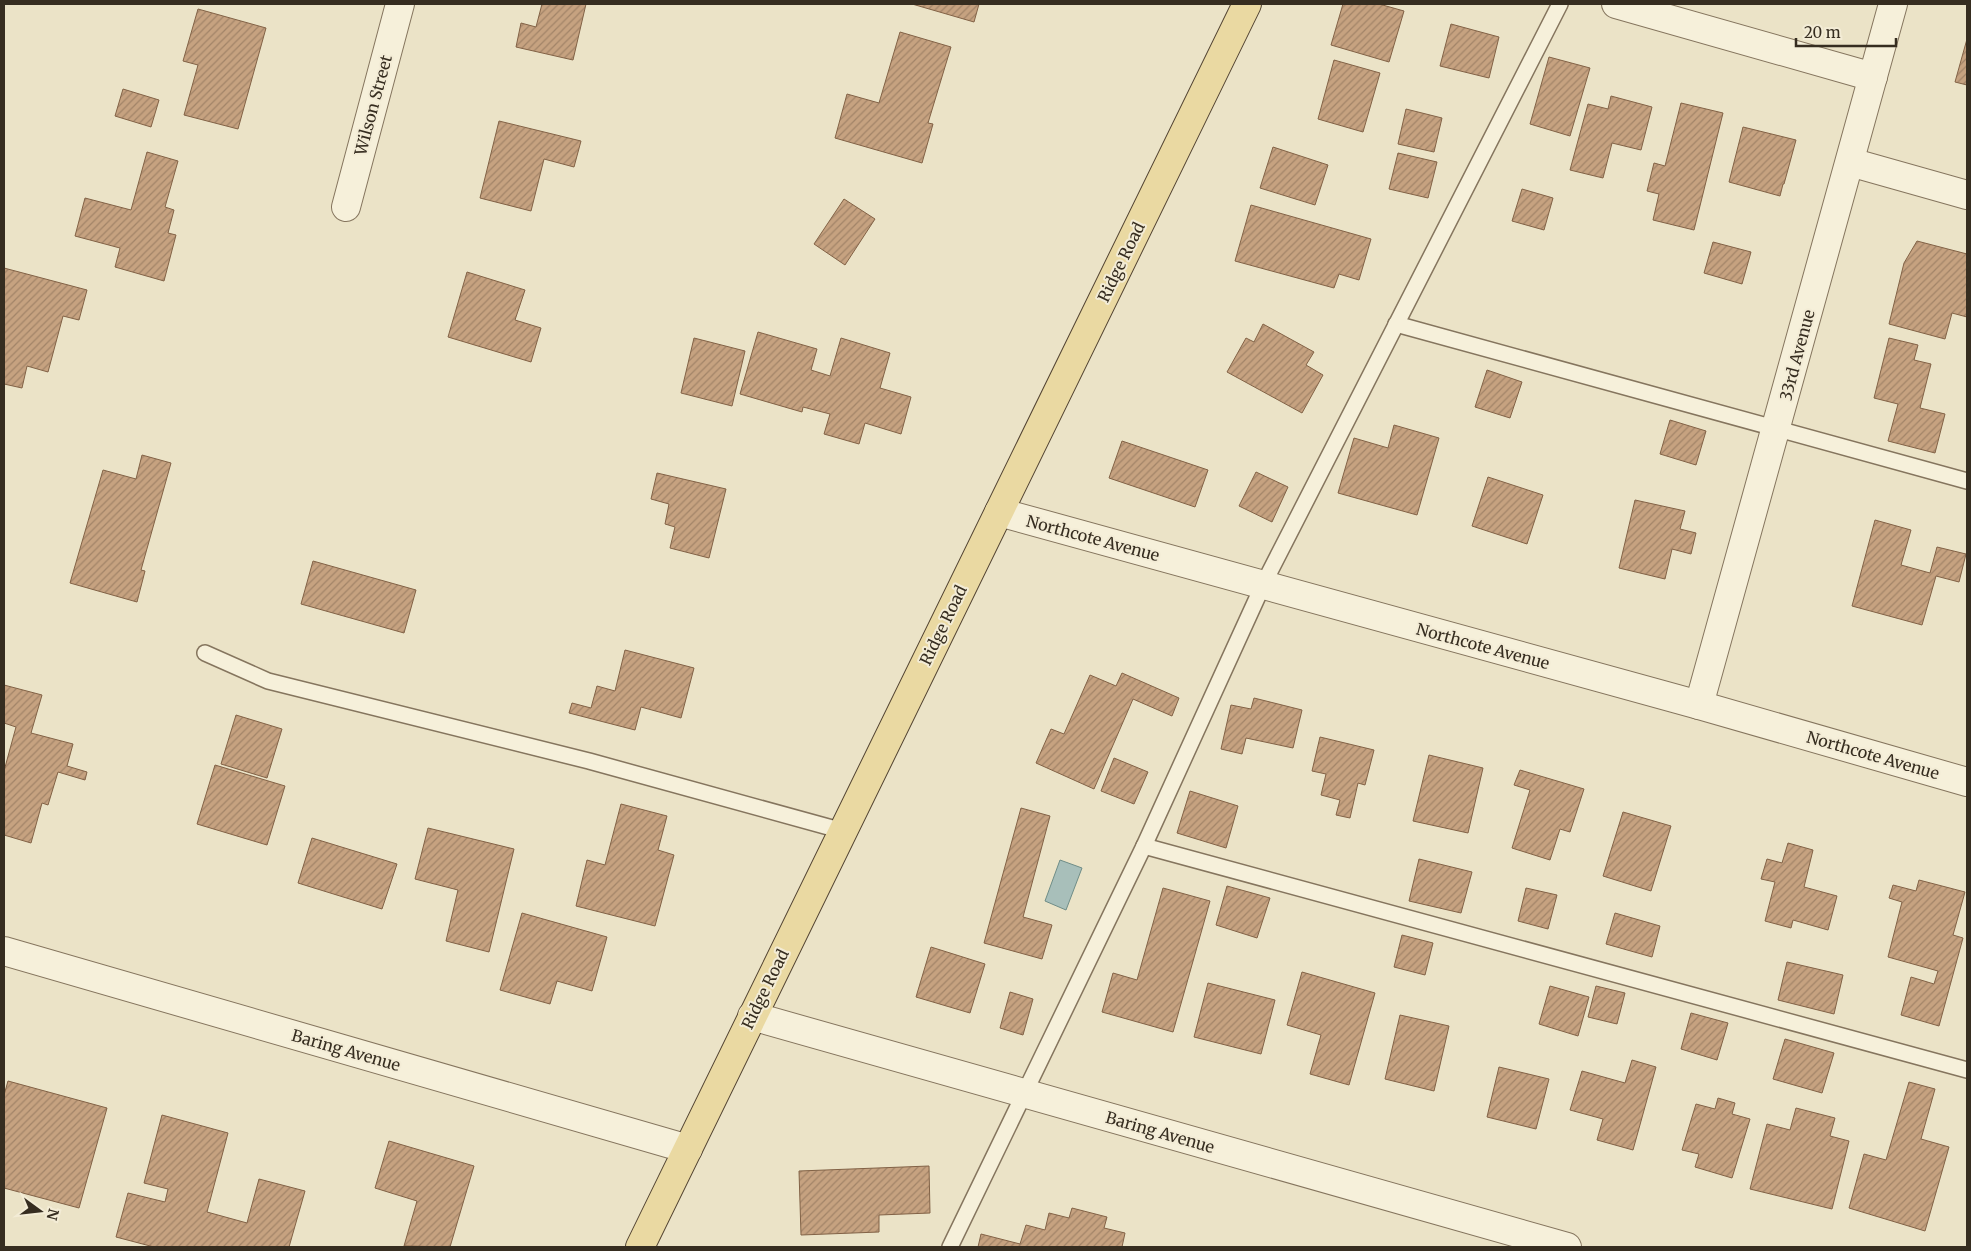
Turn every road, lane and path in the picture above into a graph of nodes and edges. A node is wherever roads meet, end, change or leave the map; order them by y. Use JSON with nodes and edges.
{"nodes":[{"id":1,"x":400,"y":4,"type":"edge"},
{"id":2,"x":1247,"y":4,"type":"edge"},
{"id":3,"x":1560,"y":4,"type":"edge"},
{"id":4,"x":1616,"y":4,"type":"edge"},
{"id":5,"x":1894,"y":4,"type":"edge"},
{"id":6,"x":1873,"y":77,"type":"junction"},
{"id":7,"x":1850,"y":162,"type":"junction"},
{"id":8,"x":1967,"y":195,"type":"edge"},
{"id":9,"x":346,"y":207,"type":"dead end"},
{"id":10,"x":1396,"y":324,"type":"junction"},
{"id":11,"x":1776,"y":430,"type":"junction"},
{"id":12,"x":1967,"y":481,"type":"edge"},
{"id":13,"x":999,"y":512,"type":"junction"},
{"id":14,"x":1263,"y":585,"type":"junction"},
{"id":15,"x":205,"y":653,"type":"dead end"},
{"id":16,"x":1699,"y":705,"type":"junction"},
{"id":17,"x":1967,"y":782,"type":"edge"},
{"id":18,"x":843,"y":831,"type":"junction"},
{"id":19,"x":1144,"y":846,"type":"junction"},
{"id":20,"x":4,"y":951,"type":"edge"},
{"id":21,"x":752,"y":1016,"type":"junction"},
{"id":22,"x":1967,"y":1070,"type":"edge"},
{"id":23,"x":1023,"y":1094,"type":"junction"},
{"id":24,"x":688,"y":1150,"type":"junction"},
{"id":25,"x":640,"y":1247,"type":"edge"},
{"id":26,"x":950,"y":1247,"type":"edge"},
{"id":27,"x":1567,"y":1247,"type":"edge"}],
"edges":[{"from":1,"to":9,"type":"street","name":"Wilson Street"},
{"from":2,"to":13,"type":"main road","name":"Ridge Road"},
{"from":3,"to":10,"type":"lane"},
{"from":4,"to":6,"type":"street"},
{"from":5,"to":6,"type":"street","name":"33rd Avenue"},
{"from":6,"to":7,"type":"street","name":"33rd Avenue"},
{"from":7,"to":8,"type":"street"},
{"from":7,"to":11,"type":"street","name":"33rd Avenue"},
{"from":10,"to":11,"type":"lane"},
{"from":10,"to":14,"type":"lane"},
{"from":11,"to":12,"type":"lane"},
{"from":11,"to":16,"type":"street","name":"33rd Avenue"},
{"from":13,"to":14,"type":"street","name":"Northcote Avenue"},
{"from":13,"to":18,"type":"main road","name":"Ridge Road"},
{"from":14,"to":16,"type":"street","name":"Northcote Avenue"},
{"from":14,"to":19,"type":"lane"},
{"from":15,"to":18,"type":"lane"},
{"from":16,"to":17,"type":"street","name":"Northcote Avenue"},
{"from":18,"to":21,"type":"main road","name":"Ridge Road"},
{"from":19,"to":22,"type":"lane"},
{"from":19,"to":23,"type":"lane"},
{"from":20,"to":24,"type":"street","name":"Baring Avenue"},
{"from":21,"to":23,"type":"street","name":"Baring Avenue"},
{"from":21,"to":24,"type":"main road","name":"Ridge Road"},
{"from":23,"to":26,"type":"lane"},
{"from":23,"to":27,"type":"street","name":"Baring Avenue"},
{"from":24,"to":25,"type":"main road","name":"Ridge Road"}]}
